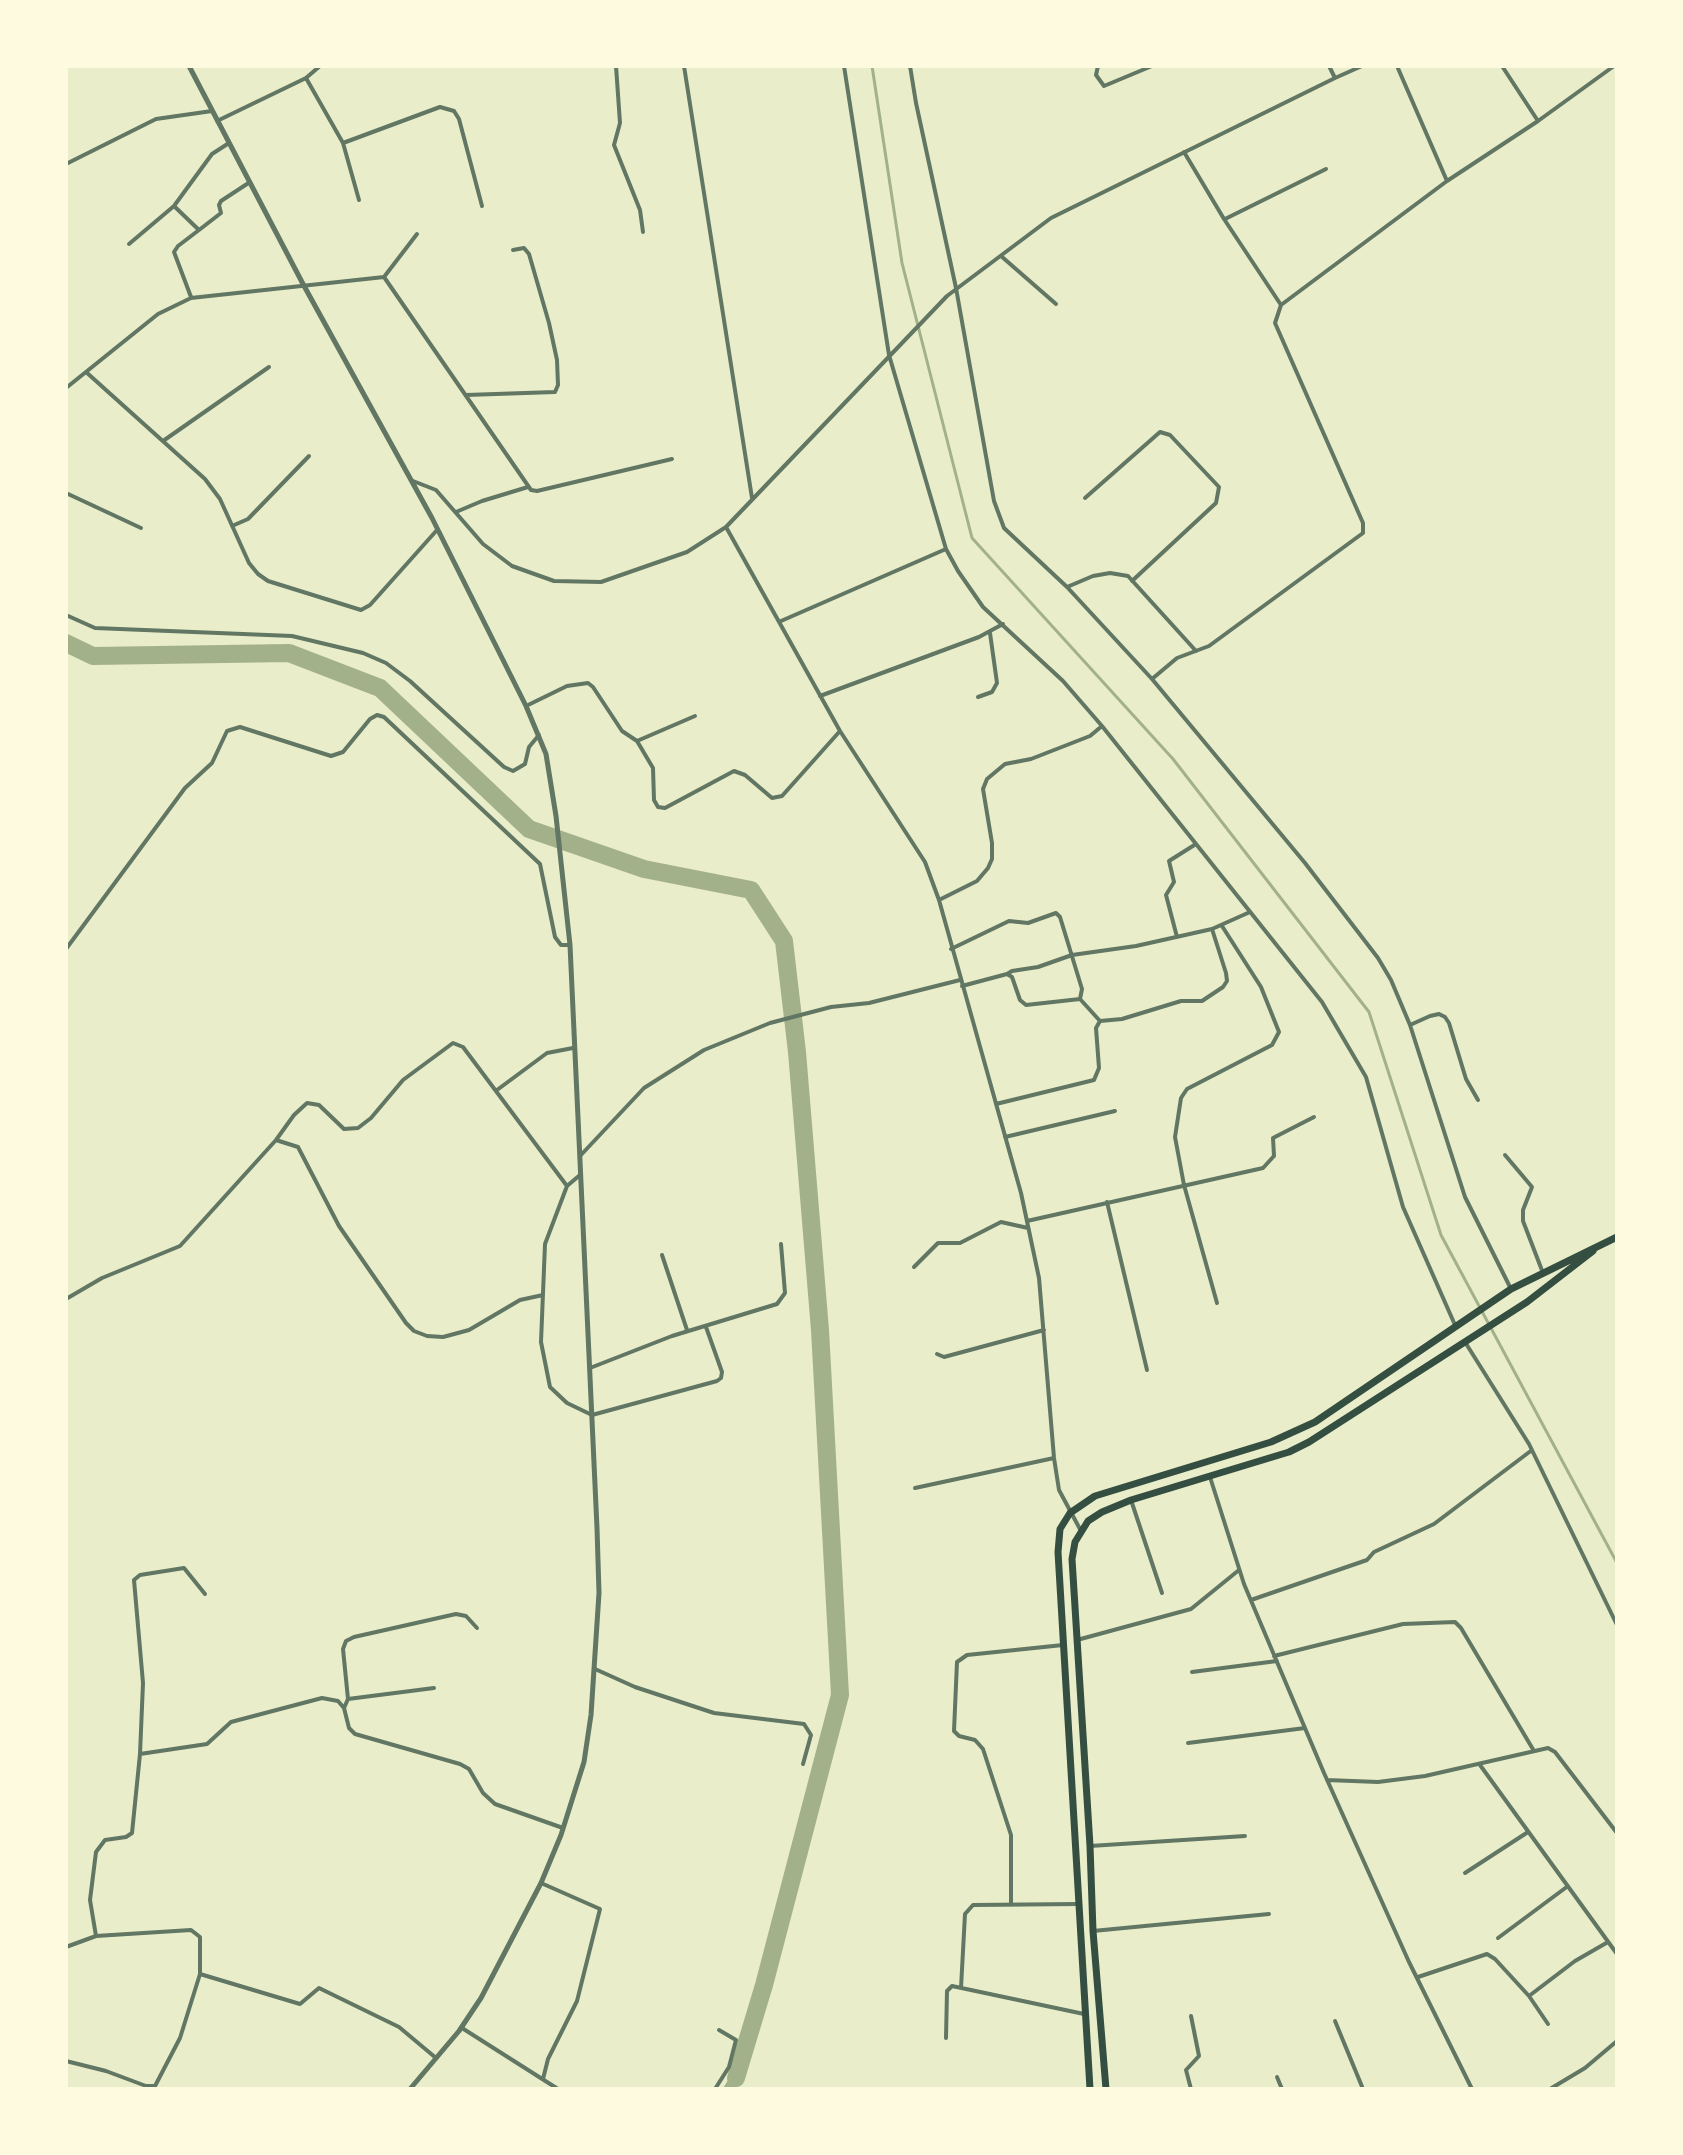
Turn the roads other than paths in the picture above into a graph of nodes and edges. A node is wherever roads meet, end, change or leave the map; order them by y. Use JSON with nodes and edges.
{"nodes":[{"id":1,"x":189,"y":66,"type":"edge"},
{"id":2,"x":320,"y":66,"type":"edge"},
{"id":3,"x":616,"y":66,"type":"edge"},
{"id":4,"x":684,"y":66,"type":"edge"},
{"id":5,"x":844,"y":66,"type":"edge"},
{"id":6,"x":910,"y":66,"type":"edge"},
{"id":7,"x":1098,"y":66,"type":"edge"},
{"id":8,"x":1152,"y":66,"type":"edge"},
{"id":9,"x":1329,"y":66,"type":"edge"},
{"id":10,"x":1362,"y":66,"type":"edge"},
{"id":11,"x":1397,"y":66,"type":"edge"},
{"id":12,"x":1502,"y":66,"type":"edge"},
{"id":13,"x":1614,"y":66,"type":"edge"},
{"id":14,"x":306,"y":78,"type":"junction"},
{"id":15,"x":1335,"y":78,"type":"junction"},
{"id":16,"x":212,"y":111,"type":"junction"},
{"id":17,"x":217,"y":121,"type":"junction"},
{"id":18,"x":1538,"y":121,"type":"junction"},
{"id":19,"x":229,"y":143,"type":"junction"},
{"id":20,"x":343,"y":143,"type":"junction"},
{"id":21,"x":1184,"y":152,"type":"junction"},
{"id":22,"x":66,"y":164,"type":"edge"},
{"id":23,"x":1326,"y":169,"type":"dead end"},
{"id":24,"x":1447,"y":181,"type":"junction"},
{"id":25,"x":250,"y":182,"type":"junction"},
{"id":26,"x":359,"y":200,"type":"dead end"},
{"id":27,"x":174,"y":206,"type":"junction"},
{"id":28,"x":482,"y":206,"type":"dead end"},
{"id":29,"x":1224,"y":219,"type":"junction"},
{"id":30,"x":199,"y":230,"type":"junction"},
{"id":31,"x":643,"y":232,"type":"dead end"},
{"id":32,"x":417,"y":234,"type":"dead end"},
{"id":33,"x":129,"y":244,"type":"dead end"},
{"id":34,"x":513,"y":250,"type":"dead end"},
{"id":35,"x":1001,"y":256,"type":"junction"},
{"id":36,"x":384,"y":277,"type":"junction"},
{"id":37,"x":303,"y":284,"type":"junction"},
{"id":38,"x":956,"y":288,"type":"junction"},
{"id":39,"x":191,"y":298,"type":"junction"},
{"id":40,"x":1056,"y":304,"type":"dead end"},
{"id":41,"x":1281,"y":305,"type":"junction"},
{"id":42,"x":889,"y":355,"type":"junction"},
{"id":43,"x":269,"y":367,"type":"dead end"},
{"id":44,"x":86,"y":372,"type":"junction"},
{"id":45,"x":66,"y":388,"type":"edge"},
{"id":46,"x":466,"y":395,"type":"junction"},
{"id":47,"x":163,"y":441,"type":"junction"},
{"id":48,"x":309,"y":456,"type":"dead end"},
{"id":49,"x":672,"y":459,"type":"dead end"},
{"id":50,"x":410,"y":480,"type":"junction"},
{"id":51,"x":528,"y":487,"type":"junction"},
{"id":52,"x":66,"y":493,"type":"edge"},
{"id":53,"x":1085,"y":498,"type":"dead end"},
{"id":54,"x":752,"y":499,"type":"junction"},
{"id":55,"x":456,"y":512,"type":"junction"},
{"id":56,"x":232,"y":526,"type":"junction"},
{"id":57,"x":726,"y":527,"type":"junction"},
{"id":58,"x":141,"y":528,"type":"dead end"},
{"id":59,"x":438,"y":530,"type":"junction"},
{"id":60,"x":946,"y":549,"type":"junction"},
{"id":61,"x":1132,"y":581,"type":"junction"},
{"id":62,"x":1067,"y":587,"type":"junction"},
{"id":63,"x":66,"y":615,"type":"edge"},
{"id":64,"x":781,"y":621,"type":"junction"},
{"id":65,"x":1003,"y":624,"type":"junction"},
{"id":66,"x":990,"y":633,"type":"junction"},
{"id":67,"x":1196,"y":651,"type":"junction"},
{"id":68,"x":1152,"y":679,"type":"junction"},
{"id":69,"x":820,"y":696,"type":"junction"},
{"id":70,"x":978,"y":697,"type":"dead end"},
{"id":71,"x":526,"y":706,"type":"junction"},
{"id":72,"x":695,"y":716,"type":"dead end"},
{"id":73,"x":1102,"y":726,"type":"junction"},
{"id":74,"x":840,"y":731,"type":"junction"},
{"id":75,"x":539,"y":735,"type":"junction"},
{"id":76,"x":637,"y":741,"type":"junction"},
{"id":77,"x":1197,"y":843,"type":"junction"},
{"id":78,"x":939,"y":900,"type":"junction"},
{"id":79,"x":1250,"y":912,"type":"junction"},
{"id":80,"x":1222,"y":926,"type":"junction"},
{"id":81,"x":1212,"y":929,"type":"junction"},
{"id":82,"x":1177,"y":937,"type":"junction"},
{"id":83,"x":570,"y":945,"type":"junction"},
{"id":84,"x":66,"y":949,"type":"edge"},
{"id":85,"x":951,"y":949,"type":"junction"},
{"id":86,"x":1072,"y":955,"type":"junction"},
{"id":87,"x":1007,"y":974,"type":"junction"},
{"id":88,"x":961,"y":983,"type":"junction"},
{"id":89,"x":1080,"y":999,"type":"junction"},
{"id":90,"x":1100,"y":1021,"type":"junction"},
{"id":91,"x":1410,"y":1025,"type":"junction"},
{"id":92,"x":573,"y":1048,"type":"junction"},
{"id":93,"x":497,"y":1090,"type":"junction"},
{"id":94,"x":1478,"y":1100,"type":"dead end"},
{"id":95,"x":996,"y":1104,"type":"junction"},
{"id":96,"x":1115,"y":1111,"type":"dead end"},
{"id":97,"x":1314,"y":1117,"type":"dead end"},
{"id":98,"x":1005,"y":1137,"type":"junction"},
{"id":99,"x":276,"y":1140,"type":"junction"},
{"id":100,"x":1505,"y":1155,"type":"dead end"},
{"id":101,"x":580,"y":1156,"type":"junction"},
{"id":102,"x":582,"y":1174,"type":"junction"},
{"id":103,"x":1184,"y":1185,"type":"junction"},
{"id":104,"x":567,"y":1186,"type":"junction"},
{"id":105,"x":1107,"y":1202,"type":"junction"},
{"id":106,"x":1027,"y":1221,"type":"junction"},
{"id":107,"x":1028,"y":1228,"type":"junction"},
{"id":108,"x":1617,"y":1237,"type":"edge"},
{"id":109,"x":781,"y":1244,"type":"dead end"},
{"id":110,"x":1601,"y":1245,"type":"junction"},
{"id":111,"x":662,"y":1255,"type":"dead end"},
{"id":112,"x":914,"y":1267,"type":"dead end"},
{"id":113,"x":1543,"y":1273,"type":"junction"},
{"id":114,"x":1508,"y":1291,"type":"junction"},
{"id":115,"x":543,"y":1295,"type":"junction"},
{"id":116,"x":66,"y":1299,"type":"edge"},
{"id":117,"x":1217,"y":1303,"type":"dead end"},
{"id":118,"x":1455,"y":1325,"type":"junction"},
{"id":119,"x":706,"y":1327,"type":"junction"},
{"id":120,"x":687,"y":1330,"type":"junction"},
{"id":121,"x":1044,"y":1330,"type":"junction"},
{"id":122,"x":1465,"y":1342,"type":"junction"},
{"id":123,"x":937,"y":1354,"type":"dead end"},
{"id":124,"x":590,"y":1368,"type":"junction"},
{"id":125,"x":1147,"y":1370,"type":"dead end"},
{"id":126,"x":592,"y":1415,"type":"junction"},
{"id":127,"x":1532,"y":1450,"type":"junction"},
{"id":128,"x":1054,"y":1458,"type":"junction"},
{"id":129,"x":1210,"y":1477,"type":"junction"},
{"id":130,"x":915,"y":1488,"type":"dead end"},
{"id":131,"x":1131,"y":1500,"type":"junction"},
{"id":132,"x":1070,"y":1513,"type":"junction"},
{"id":133,"x":1081,"y":1531,"type":"junction"},
{"id":134,"x":1239,"y":1570,"type":"junction"},
{"id":135,"x":1162,"y":1593,"type":"dead end"},
{"id":136,"x":205,"y":1594,"type":"dead end"},
{"id":137,"x":1251,"y":1600,"type":"junction"},
{"id":138,"x":1617,"y":1625,"type":"edge"},
{"id":139,"x":477,"y":1628,"type":"dead end"},
{"id":140,"x":1077,"y":1640,"type":"junction"},
{"id":141,"x":1063,"y":1645,"type":"junction"},
{"id":142,"x":1276,"y":1658,"type":"junction"},
{"id":143,"x":595,"y":1669,"type":"junction"},
{"id":144,"x":1192,"y":1672,"type":"dead end"},
{"id":145,"x":434,"y":1688,"type":"dead end"},
{"id":146,"x":348,"y":1699,"type":"junction"},
{"id":147,"x":344,"y":1708,"type":"junction"},
{"id":148,"x":1305,"y":1728,"type":"junction"},
{"id":149,"x":1188,"y":1743,"type":"dead end"},
{"id":150,"x":1534,"y":1751,"type":"junction"},
{"id":151,"x":140,"y":1754,"type":"junction"},
{"id":152,"x":803,"y":1764,"type":"dead end"},
{"id":153,"x":1479,"y":1765,"type":"junction"},
{"id":154,"x":1327,"y":1780,"type":"junction"},
{"id":155,"x":563,"y":1828,"type":"junction"},
{"id":156,"x":1528,"y":1832,"type":"junction"},
{"id":157,"x":1617,"y":1833,"type":"edge"},
{"id":158,"x":1245,"y":1836,"type":"dead end"},
{"id":159,"x":1090,"y":1846,"type":"junction"},
{"id":160,"x":1465,"y":1873,"type":"dead end"},
{"id":161,"x":541,"y":1883,"type":"junction"},
{"id":162,"x":1568,"y":1886,"type":"junction"},
{"id":163,"x":1078,"y":1904,"type":"junction"},
{"id":164,"x":1011,"y":1905,"type":"junction"},
{"id":165,"x":1269,"y":1914,"type":"dead end"},
{"id":166,"x":1093,"y":1931,"type":"junction"},
{"id":167,"x":96,"y":1936,"type":"junction"},
{"id":168,"x":1498,"y":1938,"type":"dead end"},
{"id":169,"x":1608,"y":1942,"type":"junction"},
{"id":170,"x":66,"y":1947,"type":"edge"},
{"id":171,"x":1617,"y":1954,"type":"edge"},
{"id":172,"x":200,"y":1974,"type":"junction"},
{"id":173,"x":1418,"y":1977,"type":"junction"},
{"id":174,"x":961,"y":1988,"type":"junction"},
{"id":175,"x":1529,"y":1996,"type":"junction"},
{"id":176,"x":1084,"y":2014,"type":"junction"},
{"id":177,"x":1191,"y":2016,"type":"dead end"},
{"id":178,"x":1335,"y":2021,"type":"dead end"},
{"id":179,"x":1548,"y":2024,"type":"dead end"},
{"id":180,"x":462,"y":2028,"type":"junction"},
{"id":181,"x":719,"y":2030,"type":"dead end"},
{"id":182,"x":946,"y":2038,"type":"dead end"},
{"id":183,"x":1617,"y":2041,"type":"edge"},
{"id":184,"x":437,"y":2058,"type":"junction"},
{"id":185,"x":66,"y":2061,"type":"edge"},
{"id":186,"x":1277,"y":2077,"type":"dead end"},
{"id":187,"x":543,"y":2079,"type":"junction"},
{"id":188,"x":410,"y":2089,"type":"edge"},
{"id":189,"x":558,"y":2089,"type":"edge"},
{"id":190,"x":715,"y":2089,"type":"edge"},
{"id":191,"x":1090,"y":2089,"type":"edge"},
{"id":192,"x":1106,"y":2089,"type":"edge"},
{"id":193,"x":1191,"y":2089,"type":"edge"},
{"id":194,"x":1282,"y":2089,"type":"edge"},
{"id":195,"x":1363,"y":2089,"type":"edge"},
{"id":196,"x":1472,"y":2089,"type":"edge"},
{"id":197,"x":1550,"y":2089,"type":"edge"}],
"edges":[{"from":1,"to":16,"type":"street"},
{"from":2,"to":14,"type":"street"},
{"from":3,"to":31,"type":"street"},
{"from":4,"to":54,"type":"street"},
{"from":5,"to":42,"type":"street"},
{"from":6,"to":38,"type":"street"},
{"from":7,"to":8,"type":"street"},
{"from":9,"to":15,"type":"street"},
{"from":10,"to":15,"type":"street"},
{"from":11,"to":24,"type":"street"},
{"from":12,"to":18,"type":"street"},
{"from":13,"to":18,"type":"street"},
{"from":14,"to":17,"type":"street"},
{"from":14,"to":20,"type":"street"},
{"from":15,"to":21,"type":"street"},
{"from":16,"to":17,"type":"street"},
{"from":16,"to":22,"type":"street"},
{"from":17,"to":19,"type":"street"},
{"from":18,"to":24,"type":"street"},
{"from":19,"to":25,"type":"street"},
{"from":19,"to":27,"type":"street"},
{"from":20,"to":26,"type":"street"},
{"from":20,"to":28,"type":"street"},
{"from":21,"to":29,"type":"street"},
{"from":21,"to":35,"type":"street"},
{"from":23,"to":29,"type":"street"},
{"from":24,"to":41,"type":"street"},
{"from":25,"to":30,"type":"street"},
{"from":25,"to":37,"type":"street"},
{"from":27,"to":30,"type":"street"},
{"from":27,"to":33,"type":"street"},
{"from":29,"to":41,"type":"street"},
{"from":30,"to":39,"type":"street"},
{"from":32,"to":36,"type":"street"},
{"from":34,"to":46,"type":"street"},
{"from":35,"to":38,"type":"street"},
{"from":35,"to":40,"type":"street"},
{"from":36,"to":37,"type":"street"},
{"from":36,"to":46,"type":"street"},
{"from":37,"to":39,"type":"street"},
{"from":37,"to":50,"type":"street"},
{"from":38,"to":42,"type":"street"},
{"from":38,"to":62,"type":"street"},
{"from":39,"to":44,"type":"street"},
{"from":41,"to":67,"type":"street"},
{"from":42,"to":54,"type":"street"},
{"from":42,"to":60,"type":"street"},
{"from":43,"to":47,"type":"street"},
{"from":44,"to":45,"type":"street"},
{"from":44,"to":47,"type":"street"},
{"from":46,"to":51,"type":"street"},
{"from":47,"to":56,"type":"street"},
{"from":48,"to":56,"type":"street"},
{"from":49,"to":51,"type":"street"},
{"from":50,"to":55,"type":"street"},
{"from":50,"to":59,"type":"street"},
{"from":51,"to":55,"type":"street"},
{"from":52,"to":58,"type":"street"},
{"from":53,"to":61,"type":"street"},
{"from":54,"to":57,"type":"street"},
{"from":55,"to":57,"type":"street"},
{"from":56,"to":59,"type":"street"},
{"from":57,"to":64,"type":"street"},
{"from":59,"to":71,"type":"street"},
{"from":60,"to":64,"type":"street"},
{"from":60,"to":65,"type":"street"},
{"from":61,"to":62,"type":"street"},
{"from":61,"to":67,"type":"street"},
{"from":62,"to":68,"type":"street"},
{"from":63,"to":75,"type":"street"},
{"from":64,"to":69,"type":"street"},
{"from":65,"to":66,"type":"street"},
{"from":65,"to":73,"type":"street"},
{"from":66,"to":69,"type":"street"},
{"from":66,"to":70,"type":"street"},
{"from":67,"to":68,"type":"street"},
{"from":68,"to":91,"type":"street"},
{"from":69,"to":74,"type":"street"},
{"from":71,"to":75,"type":"street"},
{"from":71,"to":76,"type":"street"},
{"from":72,"to":76,"type":"street"},
{"from":73,"to":77,"type":"street"},
{"from":73,"to":78,"type":"street"},
{"from":74,"to":76,"type":"street"},
{"from":74,"to":78,"type":"street"},
{"from":75,"to":83,"type":"street"},
{"from":77,"to":79,"type":"street"},
{"from":77,"to":82,"type":"street"},
{"from":78,"to":85,"type":"street"},
{"from":79,"to":80,"type":"street"},
{"from":79,"to":118,"type":"street"},
{"from":80,"to":81,"type":"street"},
{"from":80,"to":103,"type":"street"},
{"from":81,"to":82,"type":"street"},
{"from":81,"to":90,"type":"street"},
{"from":82,"to":86,"type":"street"},
{"from":83,"to":84,"type":"street"},
{"from":83,"to":92,"type":"street"},
{"from":85,"to":86,"type":"street"},
{"from":85,"to":88,"type":"street"},
{"from":86,"to":87,"type":"street"},
{"from":86,"to":89,"type":"street"},
{"from":87,"to":88,"type":"street"},
{"from":87,"to":89,"type":"street"},
{"from":88,"to":95,"type":"street"},
{"from":88,"to":101,"type":"street"},
{"from":89,"to":90,"type":"street"},
{"from":90,"to":95,"type":"street"},
{"from":91,"to":94,"type":"street"},
{"from":91,"to":114,"type":"street"},
{"from":92,"to":93,"type":"street"},
{"from":92,"to":101,"type":"street"},
{"from":93,"to":99,"type":"street"},
{"from":93,"to":104,"type":"street"},
{"from":95,"to":98,"type":"street"},
{"from":96,"to":98,"type":"street"},
{"from":97,"to":103,"type":"street"},
{"from":98,"to":106,"type":"street"},
{"from":99,"to":115,"type":"street"},
{"from":99,"to":116,"type":"street"},
{"from":100,"to":113,"type":"street"},
{"from":101,"to":102,"type":"street"},
{"from":102,"to":104,"type":"street"},
{"from":102,"to":124,"type":"street"},
{"from":103,"to":105,"type":"street"},
{"from":103,"to":117,"type":"street"},
{"from":104,"to":115,"type":"street"},
{"from":105,"to":106,"type":"street"},
{"from":105,"to":125,"type":"street"},
{"from":106,"to":107,"type":"street"},
{"from":107,"to":112,"type":"street"},
{"from":107,"to":121,"type":"street"},
{"from":108,"to":110,"type":"main road"},
{"from":109,"to":119,"type":"street"},
{"from":110,"to":113,"type":"main road"},
{"from":110,"to":122,"type":"main road"},
{"from":111,"to":120,"type":"street"},
{"from":113,"to":114,"type":"main road"},
{"from":114,"to":118,"type":"main road"},
{"from":115,"to":126,"type":"street"},
{"from":118,"to":132,"type":"main road"},
{"from":119,"to":120,"type":"street"},
{"from":119,"to":126,"type":"street"},
{"from":120,"to":124,"type":"street"},
{"from":121,"to":123,"type":"street"},
{"from":121,"to":128,"type":"street"},
{"from":122,"to":127,"type":"street"},
{"from":122,"to":129,"type":"main road"},
{"from":124,"to":126,"type":"street"},
{"from":126,"to":143,"type":"street"},
{"from":127,"to":137,"type":"street"},
{"from":127,"to":138,"type":"street"},
{"from":128,"to":130,"type":"street"},
{"from":128,"to":132,"type":"street"},
{"from":129,"to":131,"type":"main road"},
{"from":129,"to":134,"type":"street"},
{"from":131,"to":133,"type":"main road"},
{"from":131,"to":135,"type":"street"},
{"from":132,"to":133,"type":"street"},
{"from":132,"to":141,"type":"main road"},
{"from":133,"to":140,"type":"main road"},
{"from":134,"to":137,"type":"street"},
{"from":134,"to":140,"type":"street"},
{"from":136,"to":151,"type":"street"},
{"from":137,"to":142,"type":"street"},
{"from":139,"to":146,"type":"street"},
{"from":140,"to":159,"type":"main road"},
{"from":141,"to":163,"type":"main road"},
{"from":141,"to":164,"type":"street"},
{"from":142,"to":144,"type":"street"},
{"from":142,"to":148,"type":"street"},
{"from":142,"to":150,"type":"street"},
{"from":143,"to":152,"type":"street"},
{"from":143,"to":155,"type":"street"},
{"from":145,"to":146,"type":"street"},
{"from":146,"to":147,"type":"street"},
{"from":147,"to":151,"type":"street"},
{"from":147,"to":155,"type":"street"},
{"from":148,"to":149,"type":"street"},
{"from":148,"to":154,"type":"street"},
{"from":150,"to":153,"type":"street"},
{"from":150,"to":157,"type":"street"},
{"from":151,"to":167,"type":"street"},
{"from":153,"to":154,"type":"street"},
{"from":153,"to":156,"type":"street"},
{"from":154,"to":173,"type":"street"},
{"from":155,"to":161,"type":"street"},
{"from":156,"to":160,"type":"street"},
{"from":156,"to":162,"type":"street"},
{"from":158,"to":159,"type":"street"},
{"from":159,"to":166,"type":"main road"},
{"from":161,"to":180,"type":"street"},
{"from":161,"to":187,"type":"street"},
{"from":162,"to":168,"type":"street"},
{"from":162,"to":169,"type":"street"},
{"from":163,"to":164,"type":"street"},
{"from":163,"to":176,"type":"main road"},
{"from":164,"to":174,"type":"street"},
{"from":165,"to":166,"type":"street"},
{"from":166,"to":192,"type":"main road"},
{"from":167,"to":170,"type":"street"},
{"from":167,"to":172,"type":"street"},
{"from":169,"to":171,"type":"street"},
{"from":169,"to":175,"type":"street"},
{"from":172,"to":184,"type":"street"},
{"from":172,"to":185,"type":"street"},
{"from":173,"to":175,"type":"street"},
{"from":173,"to":196,"type":"street"},
{"from":174,"to":176,"type":"street"},
{"from":174,"to":182,"type":"street"},
{"from":175,"to":179,"type":"street"},
{"from":176,"to":191,"type":"main road"},
{"from":177,"to":193,"type":"street"},
{"from":178,"to":195,"type":"street"},
{"from":180,"to":184,"type":"street"},
{"from":180,"to":187,"type":"street"},
{"from":181,"to":190,"type":"street"},
{"from":183,"to":197,"type":"street"},
{"from":184,"to":188,"type":"street"},
{"from":186,"to":194,"type":"street"},
{"from":187,"to":189,"type":"street"}]}
